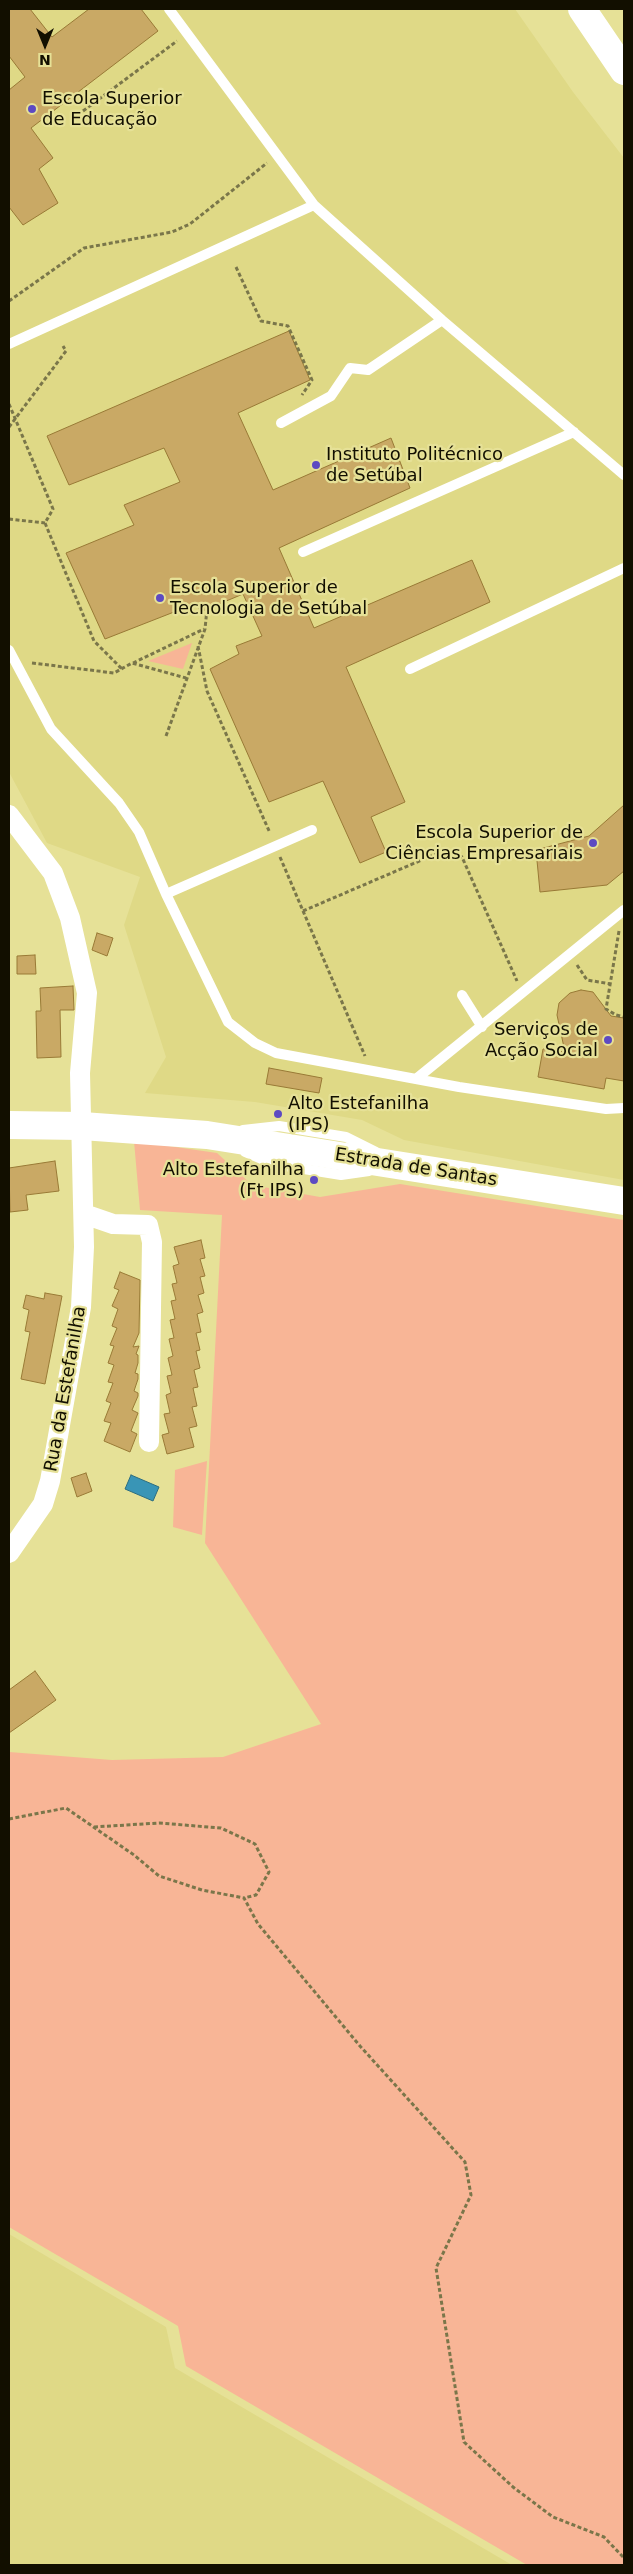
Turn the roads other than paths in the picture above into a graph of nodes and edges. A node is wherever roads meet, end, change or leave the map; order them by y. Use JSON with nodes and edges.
{"nodes":[{"id":1,"x":169,"y":9,"type":"edge"},
{"id":2,"x":582,"y":9,"type":"edge"},
{"id":3,"x":624,"y":71,"type":"edge"},
{"id":4,"x":314,"y":205,"type":"junction"},
{"id":5,"x":442,"y":320,"type":"junction"},
{"id":6,"x":9,"y":344,"type":"edge"},
{"id":7,"x":282,"y":423,"type":"dead end"},
{"id":8,"x":574,"y":432,"type":"junction"},
{"id":9,"x":624,"y":475,"type":"edge"},
{"id":10,"x":303,"y":552,"type":"dead end"},
{"id":11,"x":624,"y":568,"type":"edge"},
{"id":12,"x":9,"y":650,"type":"edge"},
{"id":13,"x":410,"y":669,"type":"dead end"},
{"id":14,"x":9,"y":815,"type":"edge"},
{"id":15,"x":312,"y":830,"type":"dead end"},
{"id":16,"x":166,"y":894,"type":"junction"},
{"id":17,"x":624,"y":910,"type":"edge"},
{"id":18,"x":462,"y":995,"type":"dead end"},
{"id":19,"x":482,"y":1027,"type":"junction"},
{"id":20,"x":416,"y":1079,"type":"junction"},
{"id":21,"x":624,"y":1108,"type":"edge"},
{"id":22,"x":9,"y":1125,"type":"edge"},
{"id":23,"x":82,"y":1126,"type":"junction"},
{"id":24,"x":624,"y":1201,"type":"edge"},
{"id":25,"x":84,"y":1214,"type":"junction"},
{"id":26,"x":149,"y":1442,"type":"dead end"},
{"id":27,"x":9,"y":1553,"type":"edge"}],
"edges":[{"from":1,"to":4,"type":"lane"},
{"from":2,"to":3,"type":"main road"},
{"from":4,"to":5,"type":"lane"},
{"from":4,"to":6,"type":"lane"},
{"from":5,"to":7,"type":"lane"},
{"from":5,"to":8,"type":"lane"},
{"from":8,"to":9,"type":"lane"},
{"from":8,"to":10,"type":"lane"},
{"from":11,"to":13,"type":"lane"},
{"from":12,"to":16,"type":"lane"},
{"from":14,"to":23,"type":"street","name":"Rua da Estefanilha"},
{"from":15,"to":16,"type":"lane"},
{"from":16,"to":20,"type":"lane"},
{"from":17,"to":19,"type":"lane"},
{"from":18,"to":19,"type":"lane"},
{"from":19,"to":20,"type":"lane"},
{"from":20,"to":21,"type":"lane"},
{"from":22,"to":23,"type":"main road","name":"Estrada de Santas"},
{"from":23,"to":24,"type":"main road","name":"Estrada de Santas"},
{"from":23,"to":25,"type":"street","name":"Rua da Estefanilha"},
{"from":25,"to":26,"type":"street"},
{"from":25,"to":27,"type":"street","name":"Rua da Estefanilha"}]}
